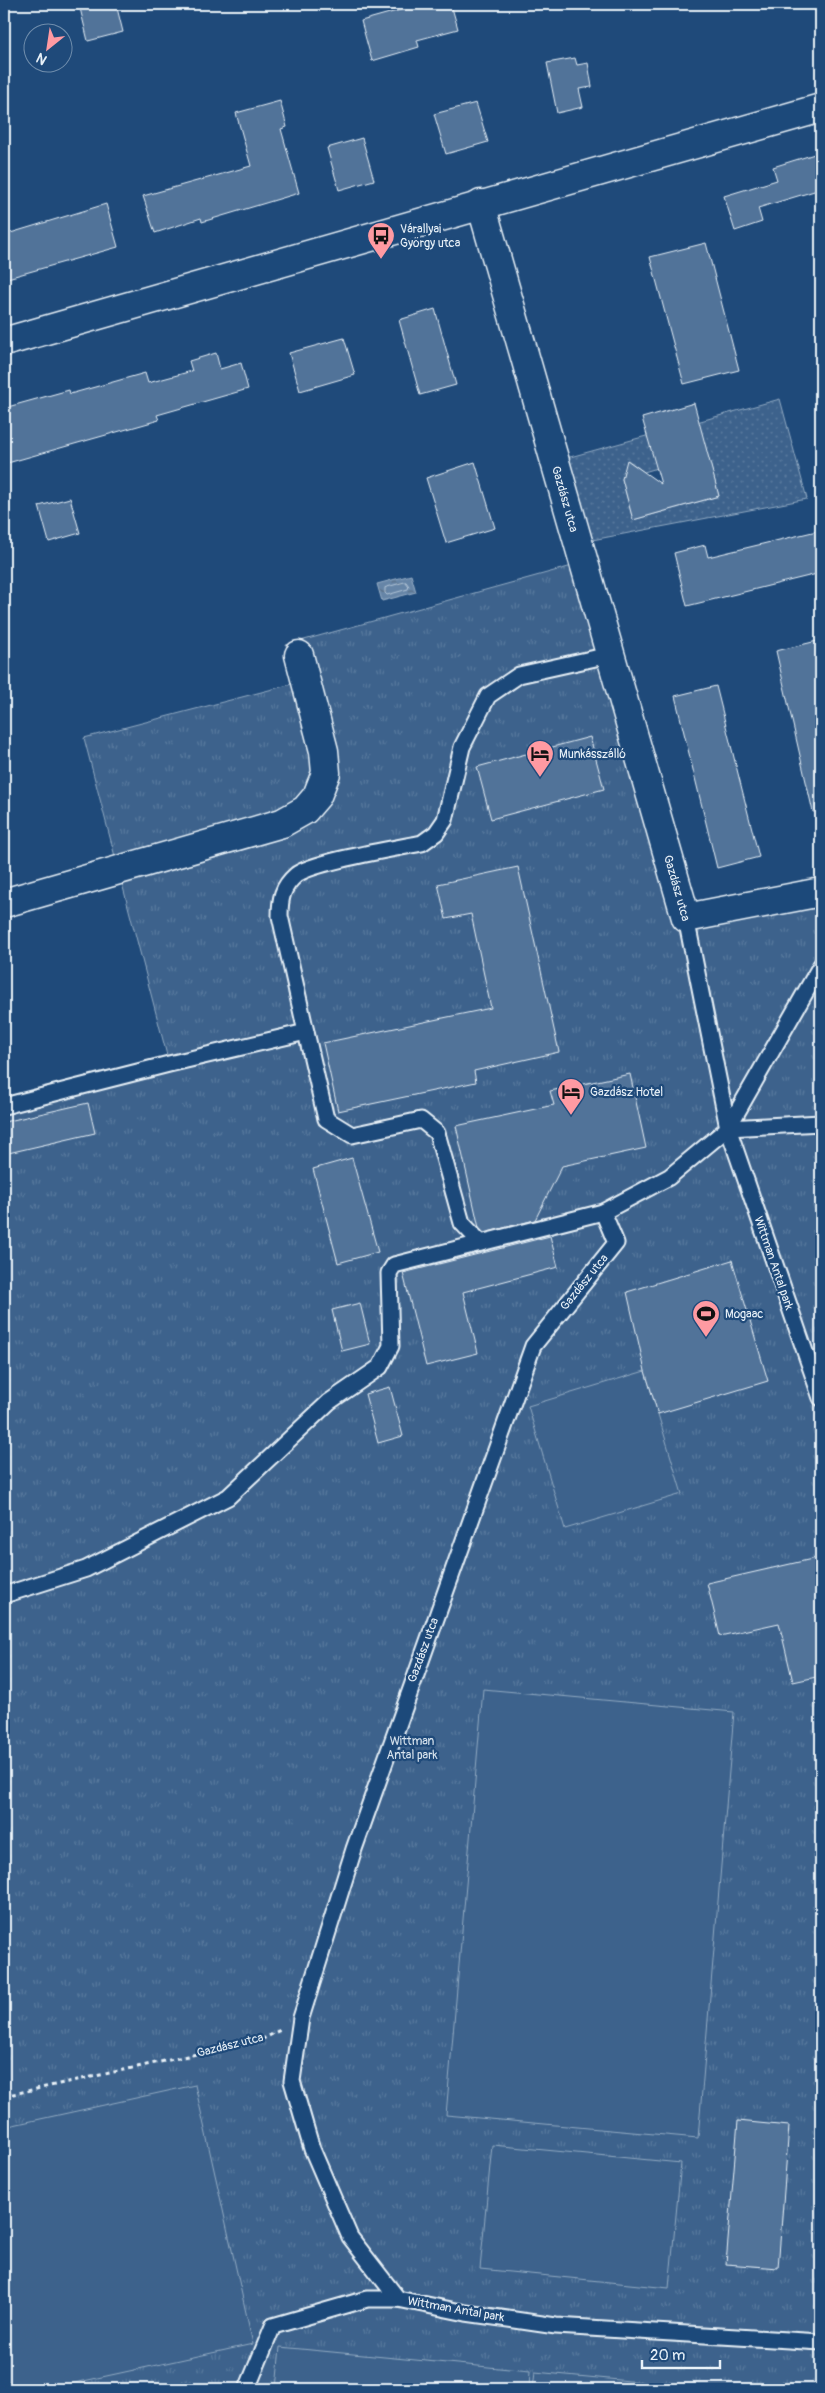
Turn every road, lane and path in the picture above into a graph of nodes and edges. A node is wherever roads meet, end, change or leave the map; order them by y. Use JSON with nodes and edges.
{"nodes":[{"id":1,"x":821,"y":108,"type":"edge"},
{"id":2,"x":481,"y":204,"type":"junction"},
{"id":3,"x":4,"y":342,"type":"edge"},
{"id":4,"x":609,"y":654,"type":"junction"},
{"id":5,"x":299,"y":655,"type":"dead end"},
{"id":6,"x":821,"y":892,"type":"edge"},
{"id":7,"x":4,"y":903,"type":"edge"},
{"id":8,"x":686,"y":918,"type":"junction"},
{"id":9,"x":821,"y":965,"type":"edge"},
{"id":10,"x":306,"y":1032,"type":"junction"},
{"id":11,"x":4,"y":1106,"type":"edge"},
{"id":12,"x":821,"y":1123,"type":"edge"},
{"id":13,"x":728,"y":1128,"type":"junction"},
{"id":14,"x":604,"y":1212,"type":"junction"},
{"id":15,"x":481,"y":1243,"type":"junction"},
{"id":16,"x":821,"y":1398,"type":"edge"},
{"id":17,"x":4,"y":1595,"type":"edge"},
{"id":18,"x":301,"y":2018,"type":"junction"},
{"id":19,"x":4,"y":2096,"type":"edge"},
{"id":20,"x":398,"y":2299,"type":"junction"},
{"id":21,"x":821,"y":2342,"type":"edge"},
{"id":22,"x":246,"y":2389,"type":"edge"}],
"edges":[{"from":1,"to":2,"type":"street"},
{"from":2,"to":3,"type":"street"},
{"from":2,"to":4,"type":"street","name":"Gazdász utca"},
{"from":4,"to":8,"type":"street","name":"Gazdász utca"},
{"from":4,"to":10,"type":"lane"},
{"from":5,"to":7,"type":"street"},
{"from":6,"to":8,"type":"street"},
{"from":8,"to":13,"type":"lane","name":"Gazdász utca"},
{"from":9,"to":13,"type":"lane"},
{"from":10,"to":11,"type":"lane"},
{"from":10,"to":15,"type":"lane"},
{"from":12,"to":13,"type":"lane"},
{"from":13,"to":14,"type":"lane"},
{"from":13,"to":16,"type":"lane","name":"Wittman Antal park"},
{"from":14,"to":15,"type":"lane"},
{"from":14,"to":18,"type":"lane","name":"Gazdász utca"},
{"from":15,"to":17,"type":"lane"},
{"from":18,"to":19,"type":"path","name":"Gazdász utca"},
{"from":18,"to":20,"type":"lane","name":"Wittman Antal park"},
{"from":20,"to":21,"type":"lane","name":"Wittman Antal park"},
{"from":20,"to":22,"type":"lane"}]}
